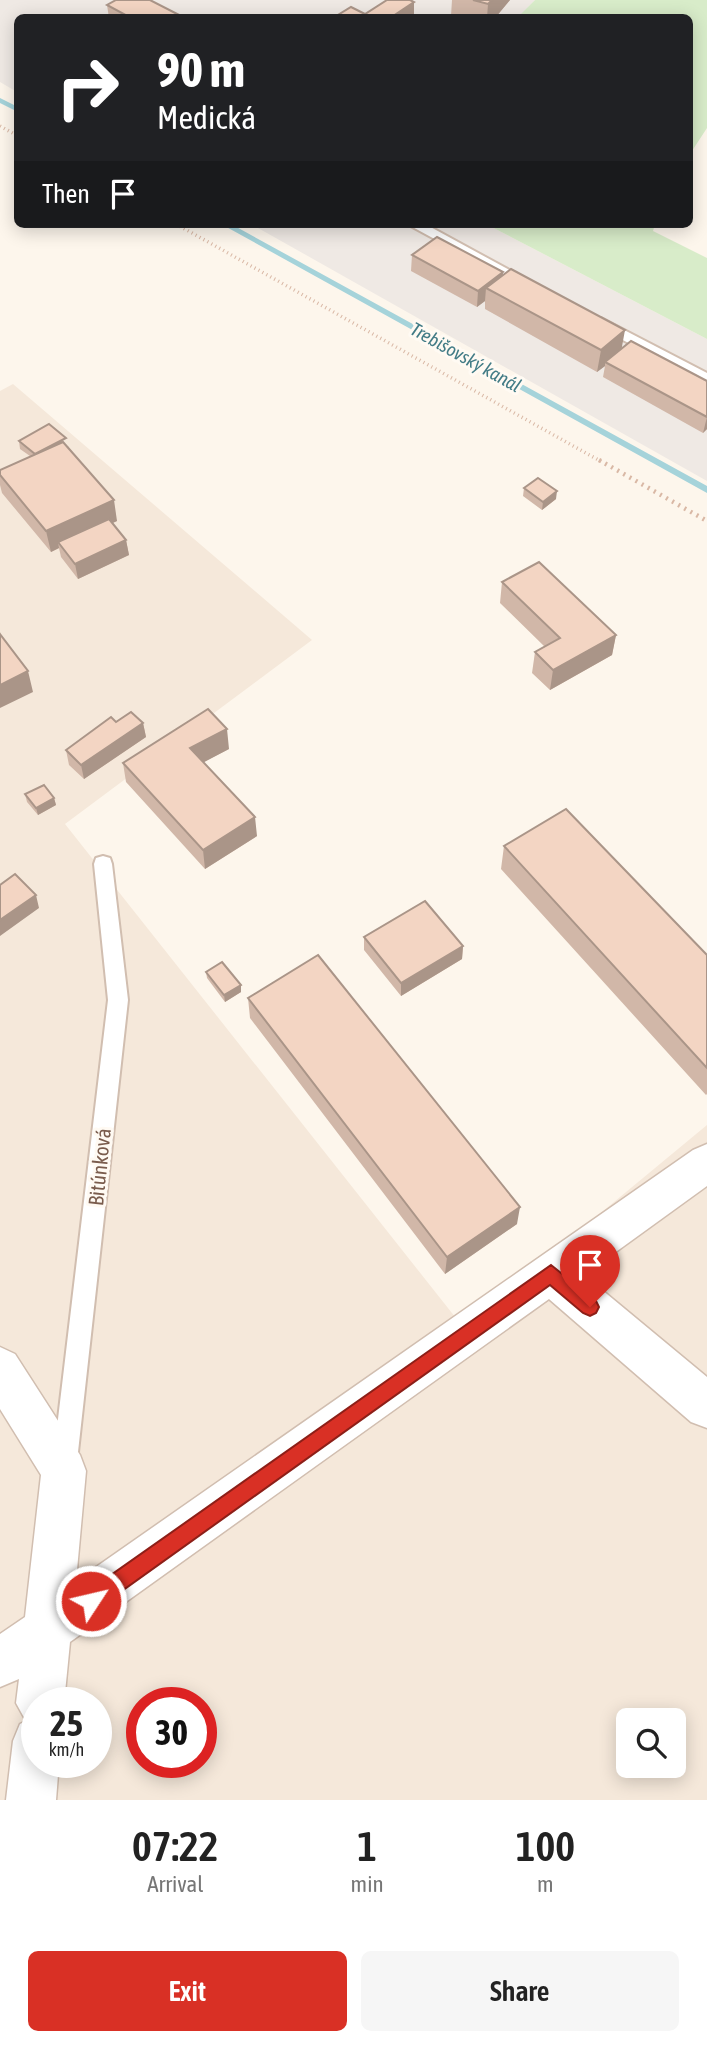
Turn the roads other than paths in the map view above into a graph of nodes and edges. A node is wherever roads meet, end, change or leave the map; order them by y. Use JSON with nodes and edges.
{"nodes":[{"id":1,"x":422,"y":228,"type":"edge"},
{"id":2,"x":536,"y":289,"type":"edge"},
{"id":3,"x":585,"y":315,"type":"edge"},
{"id":4,"x":707,"y":379,"type":"edge"},
{"id":5,"x":103,"y":863,"type":"dead end"},
{"id":6,"x":707,"y":1163,"type":"edge"},
{"id":7,"x":551,"y":1274,"type":"junction"},
{"id":8,"x":0,"y":1369,"type":"edge"},
{"id":9,"x":707,"y":1406,"type":"edge"},
{"id":10,"x":64,"y":1471,"type":"junction"},
{"id":11,"x":47,"y":1632,"type":"junction"},
{"id":12,"x":0,"y":1663,"type":"edge"},
{"id":13,"x":42,"y":1687,"type":"edge"},
{"id":14,"x":33,"y":1778,"type":"edge"},
{"id":15,"x":31,"y":1800,"type":"edge"}],
"edges":[{"from":1,"to":2,"type":"lane"},
{"from":3,"to":4,"type":"lane"},
{"from":5,"to":10,"type":"lane","name":"Bitúnková"},
{"from":6,"to":7,"type":"street"},
{"from":7,"to":9,"type":"street"},
{"from":7,"to":11,"type":"street"},
{"from":8,"to":10,"type":"street"},
{"from":10,"to":11,"type":"street"},
{"from":11,"to":12,"type":"street"},
{"from":11,"to":13,"type":"street"},
{"from":14,"to":15,"type":"street"}]}
